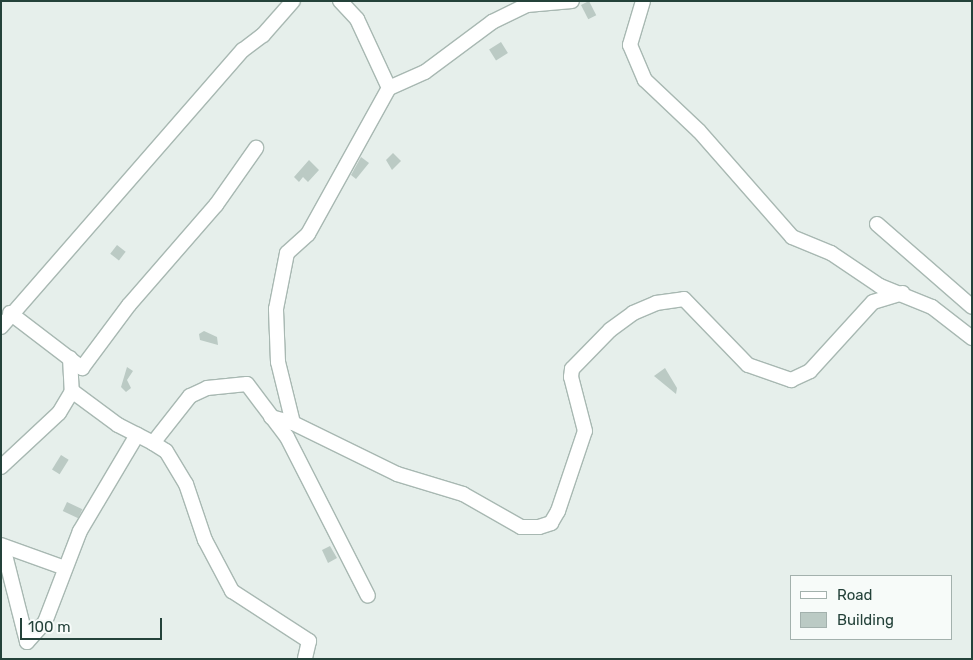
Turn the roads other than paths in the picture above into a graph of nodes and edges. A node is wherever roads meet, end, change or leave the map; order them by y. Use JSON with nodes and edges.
{"nodes":[{"id":1,"x":293,"y":1,"type":"edge"},
{"id":2,"x":340,"y":1,"type":"edge"},
{"id":3,"x":572,"y":1,"type":"edge"},
{"id":4,"x":643,"y":1,"type":"edge"},
{"id":5,"x":389,"y":88,"type":"junction"},
{"id":6,"x":256,"y":148,"type":"dead end"},
{"id":7,"x":878,"y":224,"type":"dead end"},
{"id":8,"x":903,"y":293,"type":"junction"},
{"id":9,"x":972,"y":307,"type":"edge"},
{"id":10,"x":10,"y":313,"type":"junction"},
{"id":11,"x":1,"y":327,"type":"edge"},
{"id":12,"x":972,"y":338,"type":"edge"},
{"id":13,"x":70,"y":358,"type":"junction"},
{"id":14,"x":72,"y":391,"type":"junction"},
{"id":15,"x":271,"y":417,"type":"junction"},
{"id":16,"x":293,"y":423,"type":"junction"},
{"id":17,"x":137,"y":435,"type":"junction"},
{"id":18,"x":153,"y":443,"type":"junction"},
{"id":19,"x":1,"y":467,"type":"edge"},
{"id":20,"x":2,"y":546,"type":"edge"},
{"id":21,"x":65,"y":568,"type":"junction"},
{"id":22,"x":368,"y":596,"type":"dead end"},
{"id":23,"x":305,"y":659,"type":"edge"}],
"edges":[{"from":1,"to":10,"type":"street"},
{"from":2,"to":5,"type":"street"},
{"from":3,"to":5,"type":"street"},
{"from":4,"to":8,"type":"street"},
{"from":5,"to":16,"type":"street"},
{"from":6,"to":13,"type":"street"},
{"from":7,"to":9,"type":"street"},
{"from":8,"to":12,"type":"street"},
{"from":8,"to":16,"type":"street"},
{"from":10,"to":11,"type":"street"},
{"from":10,"to":13,"type":"street"},
{"from":13,"to":14,"type":"street"},
{"from":14,"to":17,"type":"street"},
{"from":14,"to":19,"type":"street"},
{"from":15,"to":16,"type":"street"},
{"from":15,"to":18,"type":"street"},
{"from":15,"to":22,"type":"street"},
{"from":17,"to":18,"type":"street"},
{"from":17,"to":21,"type":"street"},
{"from":18,"to":23,"type":"street"},
{"from":20,"to":21,"type":"street"},
{"from":20,"to":21,"type":"street"}]}
